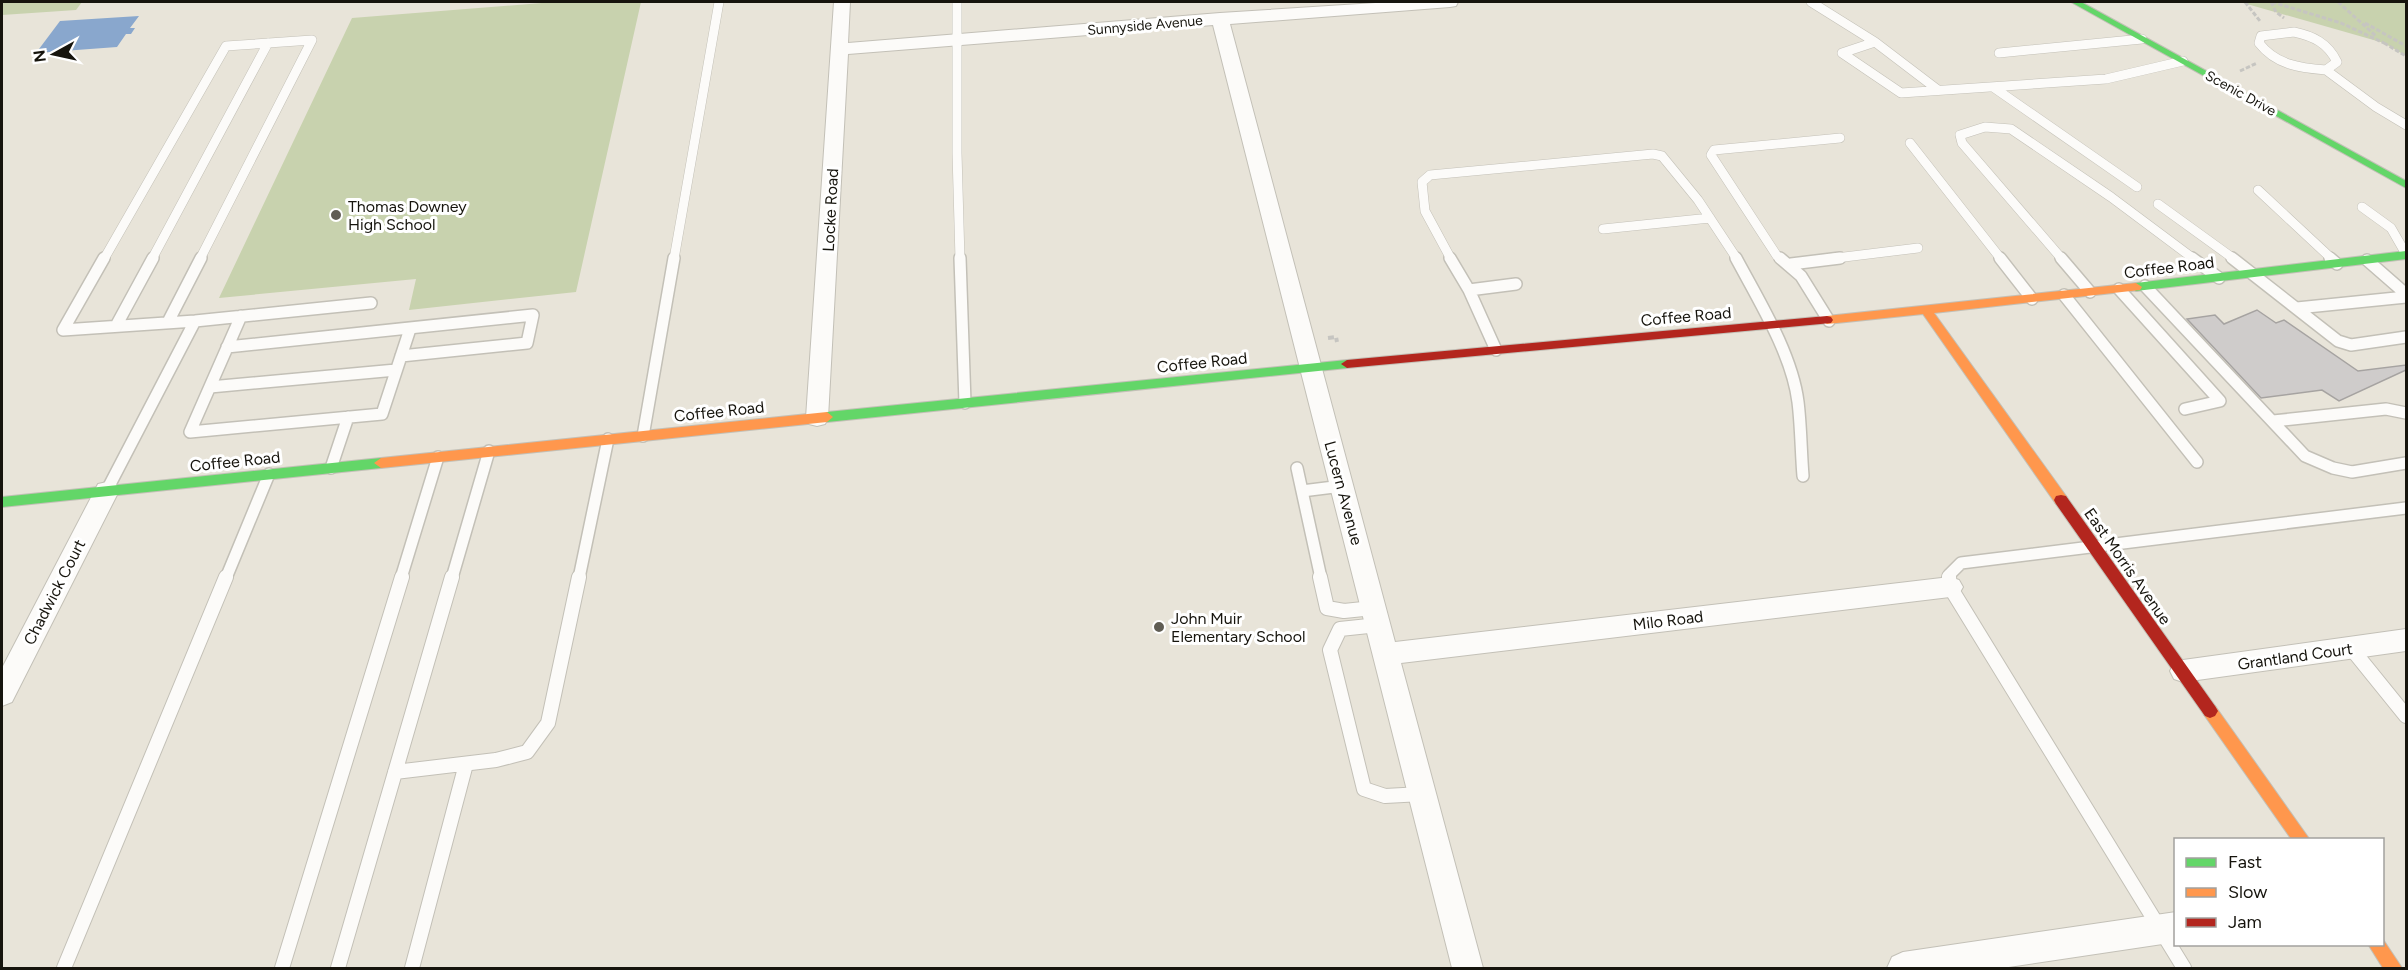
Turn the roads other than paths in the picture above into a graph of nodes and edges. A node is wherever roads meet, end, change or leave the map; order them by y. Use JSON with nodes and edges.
{"nodes":[{"id":1,"x":719,"y":2,"type":"edge"},
{"id":2,"x":842,"y":2,"type":"edge"},
{"id":3,"x":957,"y":2,"type":"edge"},
{"id":4,"x":1450,"y":2,"type":"edge"},
{"id":5,"x":1811,"y":2,"type":"edge"},
{"id":6,"x":2075,"y":2,"type":"edge"},
{"id":7,"x":1389,"y":4,"type":"edge"},
{"id":8,"x":1220,"y":18,"type":"junction"},
{"id":9,"x":2143,"y":39,"type":"junction"},
{"id":10,"x":957,"y":40,"type":"junction"},
{"id":11,"x":1875,"y":42,"type":"junction"},
{"id":12,"x":268,"y":43,"type":"junction"},
{"id":13,"x":839,"y":49,"type":"junction"},
{"id":14,"x":1999,"y":53,"type":"dead end"},
{"id":15,"x":2183,"y":61,"type":"junction"},
{"id":16,"x":2199,"y":70,"type":"junction"},
{"id":17,"x":2326,"y":70,"type":"junction"},
{"id":18,"x":1993,"y":87,"type":"junction"},
{"id":19,"x":1938,"y":90,"type":"junction"},
{"id":20,"x":2406,"y":125,"type":"edge"},
{"id":21,"x":1840,"y":138,"type":"dead end"},
{"id":22,"x":1910,"y":143,"type":"dead end"},
{"id":23,"x":2353,"y":172,"type":"dead end"},
{"id":24,"x":2406,"y":185,"type":"edge"},
{"id":25,"x":2137,"y":187,"type":"dead end"},
{"id":26,"x":2258,"y":190,"type":"dead end"},
{"id":27,"x":2158,"y":204,"type":"dead end"},
{"id":28,"x":2362,"y":207,"type":"dead end"},
{"id":29,"x":1710,"y":218,"type":"junction"},
{"id":30,"x":1603,"y":229,"type":"dead end"},
{"id":31,"x":1918,"y":248,"type":"dead end"},
{"id":32,"x":2406,"y":254,"type":"edge"},
{"id":33,"x":2367,"y":260,"type":"junction"},
{"id":34,"x":1791,"y":264,"type":"junction"},
{"id":35,"x":2337,"y":264,"type":"junction"},
{"id":36,"x":2254,"y":274,"type":"junction"},
{"id":37,"x":2219,"y":278,"type":"junction"},
{"id":38,"x":1516,"y":284,"type":"dead end"},
{"id":39,"x":2145,"y":286,"type":"junction"},
{"id":40,"x":2119,"y":289,"type":"junction"},
{"id":41,"x":1469,"y":290,"type":"junction"},
{"id":42,"x":2090,"y":292,"type":"junction"},
{"id":43,"x":2064,"y":295,"type":"junction"},
{"id":44,"x":2406,"y":296,"type":"edge"},
{"id":45,"x":2032,"y":299,"type":"junction"},
{"id":46,"x":371,"y":303,"type":"dead end"},
{"id":47,"x":2297,"y":308,"type":"junction"},
{"id":48,"x":1927,"y":311,"type":"junction"},
{"id":49,"x":241,"y":316,"type":"junction"},
{"id":50,"x":195,"y":321,"type":"junction"},
{"id":51,"x":1829,"y":321,"type":"junction"},
{"id":52,"x":168,"y":322,"type":"junction"},
{"id":53,"x":1772,"y":325,"type":"junction"},
{"id":54,"x":116,"y":326,"type":"junction"},
{"id":55,"x":410,"y":329,"type":"junction"},
{"id":56,"x":2406,"y":338,"type":"edge"},
{"id":57,"x":227,"y":347,"type":"junction"},
{"id":58,"x":1496,"y":350,"type":"junction"},
{"id":59,"x":401,"y":356,"type":"junction"},
{"id":60,"x":1311,"y":367,"type":"junction"},
{"id":61,"x":396,"y":370,"type":"junction"},
{"id":62,"x":210,"y":387,"type":"junction"},
{"id":63,"x":965,"y":403,"type":"junction"},
{"id":64,"x":2186,"y":409,"type":"dead end"},
{"id":65,"x":2406,"y":413,"type":"edge"},
{"id":66,"x":348,"y":417,"type":"junction"},
{"id":67,"x":817,"y":418,"type":"junction"},
{"id":68,"x":2273,"y":421,"type":"junction"},
{"id":69,"x":643,"y":435,"type":"junction"},
{"id":70,"x":608,"y":439,"type":"junction"},
{"id":71,"x":489,"y":452,"type":"junction"},
{"id":72,"x":438,"y":457,"type":"junction"},
{"id":73,"x":2197,"y":462,"type":"dead end"},
{"id":74,"x":2406,"y":463,"type":"edge"},
{"id":75,"x":331,"y":468,"type":"junction"},
{"id":76,"x":1297,"y":468,"type":"dead end"},
{"id":77,"x":269,"y":474,"type":"junction"},
{"id":78,"x":1803,"y":476,"type":"dead end"},
{"id":79,"x":1342,"y":486,"type":"junction"},
{"id":80,"x":107,"y":490,"type":"junction"},
{"id":81,"x":1302,"y":491,"type":"junction"},
{"id":82,"x":2,"y":502,"type":"edge"},
{"id":83,"x":2406,"y":508,"type":"edge"},
{"id":84,"x":2093,"y":544,"type":"junction"},
{"id":85,"x":1950,"y":587,"type":"junction"},
{"id":86,"x":1376,"y":616,"type":"junction"},
{"id":87,"x":2406,"y":640,"type":"edge"},
{"id":88,"x":2351,"y":648,"type":"junction"},
{"id":89,"x":1385,"y":654,"type":"junction"},
{"id":90,"x":2183,"y":671,"type":"junction"},
{"id":91,"x":2,"y":694,"type":"edge"},
{"id":92,"x":2406,"y":716,"type":"edge"},
{"id":93,"x":466,"y":764,"type":"junction"},
{"id":94,"x":395,"y":772,"type":"junction"},
{"id":95,"x":1422,"y":794,"type":"junction"},
{"id":96,"x":2301,"y":838,"type":"edge"},
{"id":97,"x":2168,"y":928,"type":"edge"},
{"id":98,"x":2174,"y":943,"type":"edge"},
{"id":99,"x":2175,"y":946,"type":"edge"},
{"id":100,"x":2377,"y":946,"type":"edge"},
{"id":101,"x":1984,"y":963,"type":"edge"},
{"id":102,"x":64,"y":969,"type":"edge"},
{"id":103,"x":282,"y":969,"type":"edge"},
{"id":104,"x":338,"y":969,"type":"edge"},
{"id":105,"x":412,"y":969,"type":"edge"},
{"id":106,"x":1467,"y":969,"type":"edge"},
{"id":107,"x":1903,"y":969,"type":"edge"},
{"id":108,"x":2184,"y":969,"type":"edge"},
{"id":109,"x":2393,"y":969,"type":"edge"}],
"edges":[{"from":1,"to":69,"type":"lane"},
{"from":2,"to":13,"type":"street","name":"Locke Road"},
{"from":3,"to":10,"type":"lane"},
{"from":4,"to":7,"type":"street","name":"Sunnyside Avenue"},
{"from":5,"to":11,"type":"lane"},
{"from":6,"to":9,"type":"main road","name":"Scenic Drive"},
{"from":7,"to":8,"type":"street","name":"Sunnyside Avenue"},
{"from":8,"to":10,"type":"street","name":"Sunnyside Avenue"},
{"from":8,"to":60,"type":"street","name":"Lucern Avenue"},
{"from":9,"to":14,"type":"lane"},
{"from":9,"to":15,"type":"main road","name":"Scenic Drive"},
{"from":10,"to":13,"type":"street","name":"Sunnyside Avenue"},
{"from":10,"to":63,"type":"lane"},
{"from":11,"to":19,"type":"lane"},
{"from":11,"to":19,"type":"lane"},
{"from":12,"to":52,"type":"lane"},
{"from":12,"to":54,"type":"lane"},
{"from":12,"to":54,"type":"lane"},
{"from":13,"to":67,"type":"street","name":"Locke Road"},
{"from":15,"to":16,"type":"main road","name":"Scenic Drive"},
{"from":15,"to":18,"type":"lane"},
{"from":16,"to":23,"type":"main road"},
{"from":16,"to":24,"type":"main road","name":"Scenic Drive"},
{"from":17,"to":17,"type":"lane"},
{"from":17,"to":20,"type":"lane"},
{"from":18,"to":19,"type":"lane"},
{"from":18,"to":25,"type":"lane"},
{"from":21,"to":34,"type":"lane"},
{"from":22,"to":45,"type":"lane"},
{"from":26,"to":35,"type":"lane"},
{"from":27,"to":36,"type":"lane"},
{"from":28,"to":32,"type":"lane"},
{"from":29,"to":30,"type":"lane"},
{"from":29,"to":41,"type":"lane"},
{"from":29,"to":53,"type":"lane"},
{"from":31,"to":34,"type":"lane"},
{"from":32,"to":33,"type":"main road","name":"Coffee Road"},
{"from":33,"to":35,"type":"main road","name":"Coffee Road"},
{"from":33,"to":44,"type":"lane"},
{"from":34,"to":51,"type":"lane"},
{"from":35,"to":36,"type":"main road","name":"Coffee Road"},
{"from":36,"to":37,"type":"main road","name":"Coffee Road"},
{"from":36,"to":47,"type":"lane"},
{"from":37,"to":39,"type":"main road","name":"Coffee Road"},
{"from":37,"to":42,"type":"lane"},
{"from":38,"to":41,"type":"lane"},
{"from":39,"to":40,"type":"main road","name":"Coffee Road"},
{"from":39,"to":68,"type":"lane"},
{"from":40,"to":42,"type":"main road","name":"Coffee Road"},
{"from":40,"to":64,"type":"lane"},
{"from":41,"to":58,"type":"lane"},
{"from":42,"to":43,"type":"main road","name":"Coffee Road"},
{"from":43,"to":45,"type":"main road","name":"Coffee Road"},
{"from":43,"to":73,"type":"lane"},
{"from":44,"to":47,"type":"lane"},
{"from":45,"to":48,"type":"main road","name":"Coffee Road"},
{"from":46,"to":49,"type":"lane"},
{"from":47,"to":56,"type":"lane"},
{"from":48,"to":51,"type":"main road","name":"Coffee Road"},
{"from":48,"to":84,"type":"main road","name":"East Morris Avenue"},
{"from":49,"to":50,"type":"lane"},
{"from":49,"to":57,"type":"lane"},
{"from":50,"to":52,"type":"lane"},
{"from":50,"to":80,"type":"lane"},
{"from":51,"to":53,"type":"main road","name":"Coffee Road"},
{"from":52,"to":54,"type":"lane"},
{"from":53,"to":58,"type":"main road","name":"Coffee Road"},
{"from":53,"to":78,"type":"lane"},
{"from":55,"to":57,"type":"lane"},
{"from":55,"to":59,"type":"lane"},
{"from":55,"to":59,"type":"lane"},
{"from":57,"to":62,"type":"lane"},
{"from":58,"to":60,"type":"main road","name":"Coffee Road"},
{"from":59,"to":61,"type":"lane"},
{"from":60,"to":63,"type":"main road","name":"Coffee Road"},
{"from":60,"to":79,"type":"street","name":"Lucern Avenue"},
{"from":61,"to":62,"type":"lane"},
{"from":61,"to":66,"type":"lane"},
{"from":62,"to":66,"type":"lane"},
{"from":63,"to":67,"type":"main road","name":"Coffee Road"},
{"from":65,"to":68,"type":"lane"},
{"from":66,"to":75,"type":"lane"},
{"from":67,"to":69,"type":"main road","name":"Coffee Road"},
{"from":68,"to":74,"type":"lane"},
{"from":69,"to":70,"type":"main road","name":"Coffee Road"},
{"from":70,"to":71,"type":"main road","name":"Coffee Road"},
{"from":70,"to":93,"type":"lane"},
{"from":71,"to":72,"type":"main road","name":"Coffee Road"},
{"from":71,"to":94,"type":"lane"},
{"from":72,"to":75,"type":"main road","name":"Coffee Road"},
{"from":72,"to":103,"type":"lane"},
{"from":75,"to":77,"type":"main road","name":"Coffee Road"},
{"from":76,"to":81,"type":"lane"},
{"from":77,"to":80,"type":"main road","name":"Coffee Road"},
{"from":77,"to":102,"type":"lane"},
{"from":79,"to":81,"type":"lane"},
{"from":79,"to":86,"type":"street","name":"Lucern Avenue"},
{"from":80,"to":82,"type":"main road","name":"Coffee Road"},
{"from":80,"to":91,"type":"street","name":"Chadwick Court"},
{"from":81,"to":86,"type":"lane"},
{"from":83,"to":84,"type":"lane"},
{"from":84,"to":85,"type":"lane"},
{"from":84,"to":90,"type":"main road","name":"East Morris Avenue"},
{"from":85,"to":89,"type":"street","name":"Milo Road"},
{"from":85,"to":97,"type":"lane"},
{"from":86,"to":89,"type":"street","name":"Lucern Avenue"},
{"from":86,"to":95,"type":"lane"},
{"from":87,"to":88,"type":"street","name":"Grantland Court"},
{"from":88,"to":90,"type":"street","name":"Grantland Court"},
{"from":88,"to":92,"type":"lane"},
{"from":89,"to":95,"type":"street","name":"Lucern Avenue"},
{"from":90,"to":96,"type":"main road","name":"East Morris Avenue"},
{"from":93,"to":94,"type":"lane"},
{"from":93,"to":105,"type":"lane"},
{"from":94,"to":104,"type":"lane"},
{"from":95,"to":106,"type":"street","name":"Lucern Avenue"},
{"from":97,"to":98,"type":"lane"},
{"from":97,"to":101,"type":"street"},
{"from":99,"to":108,"type":"lane"},
{"from":100,"to":109,"type":"main road"},
{"from":101,"to":107,"type":"street"}]}
